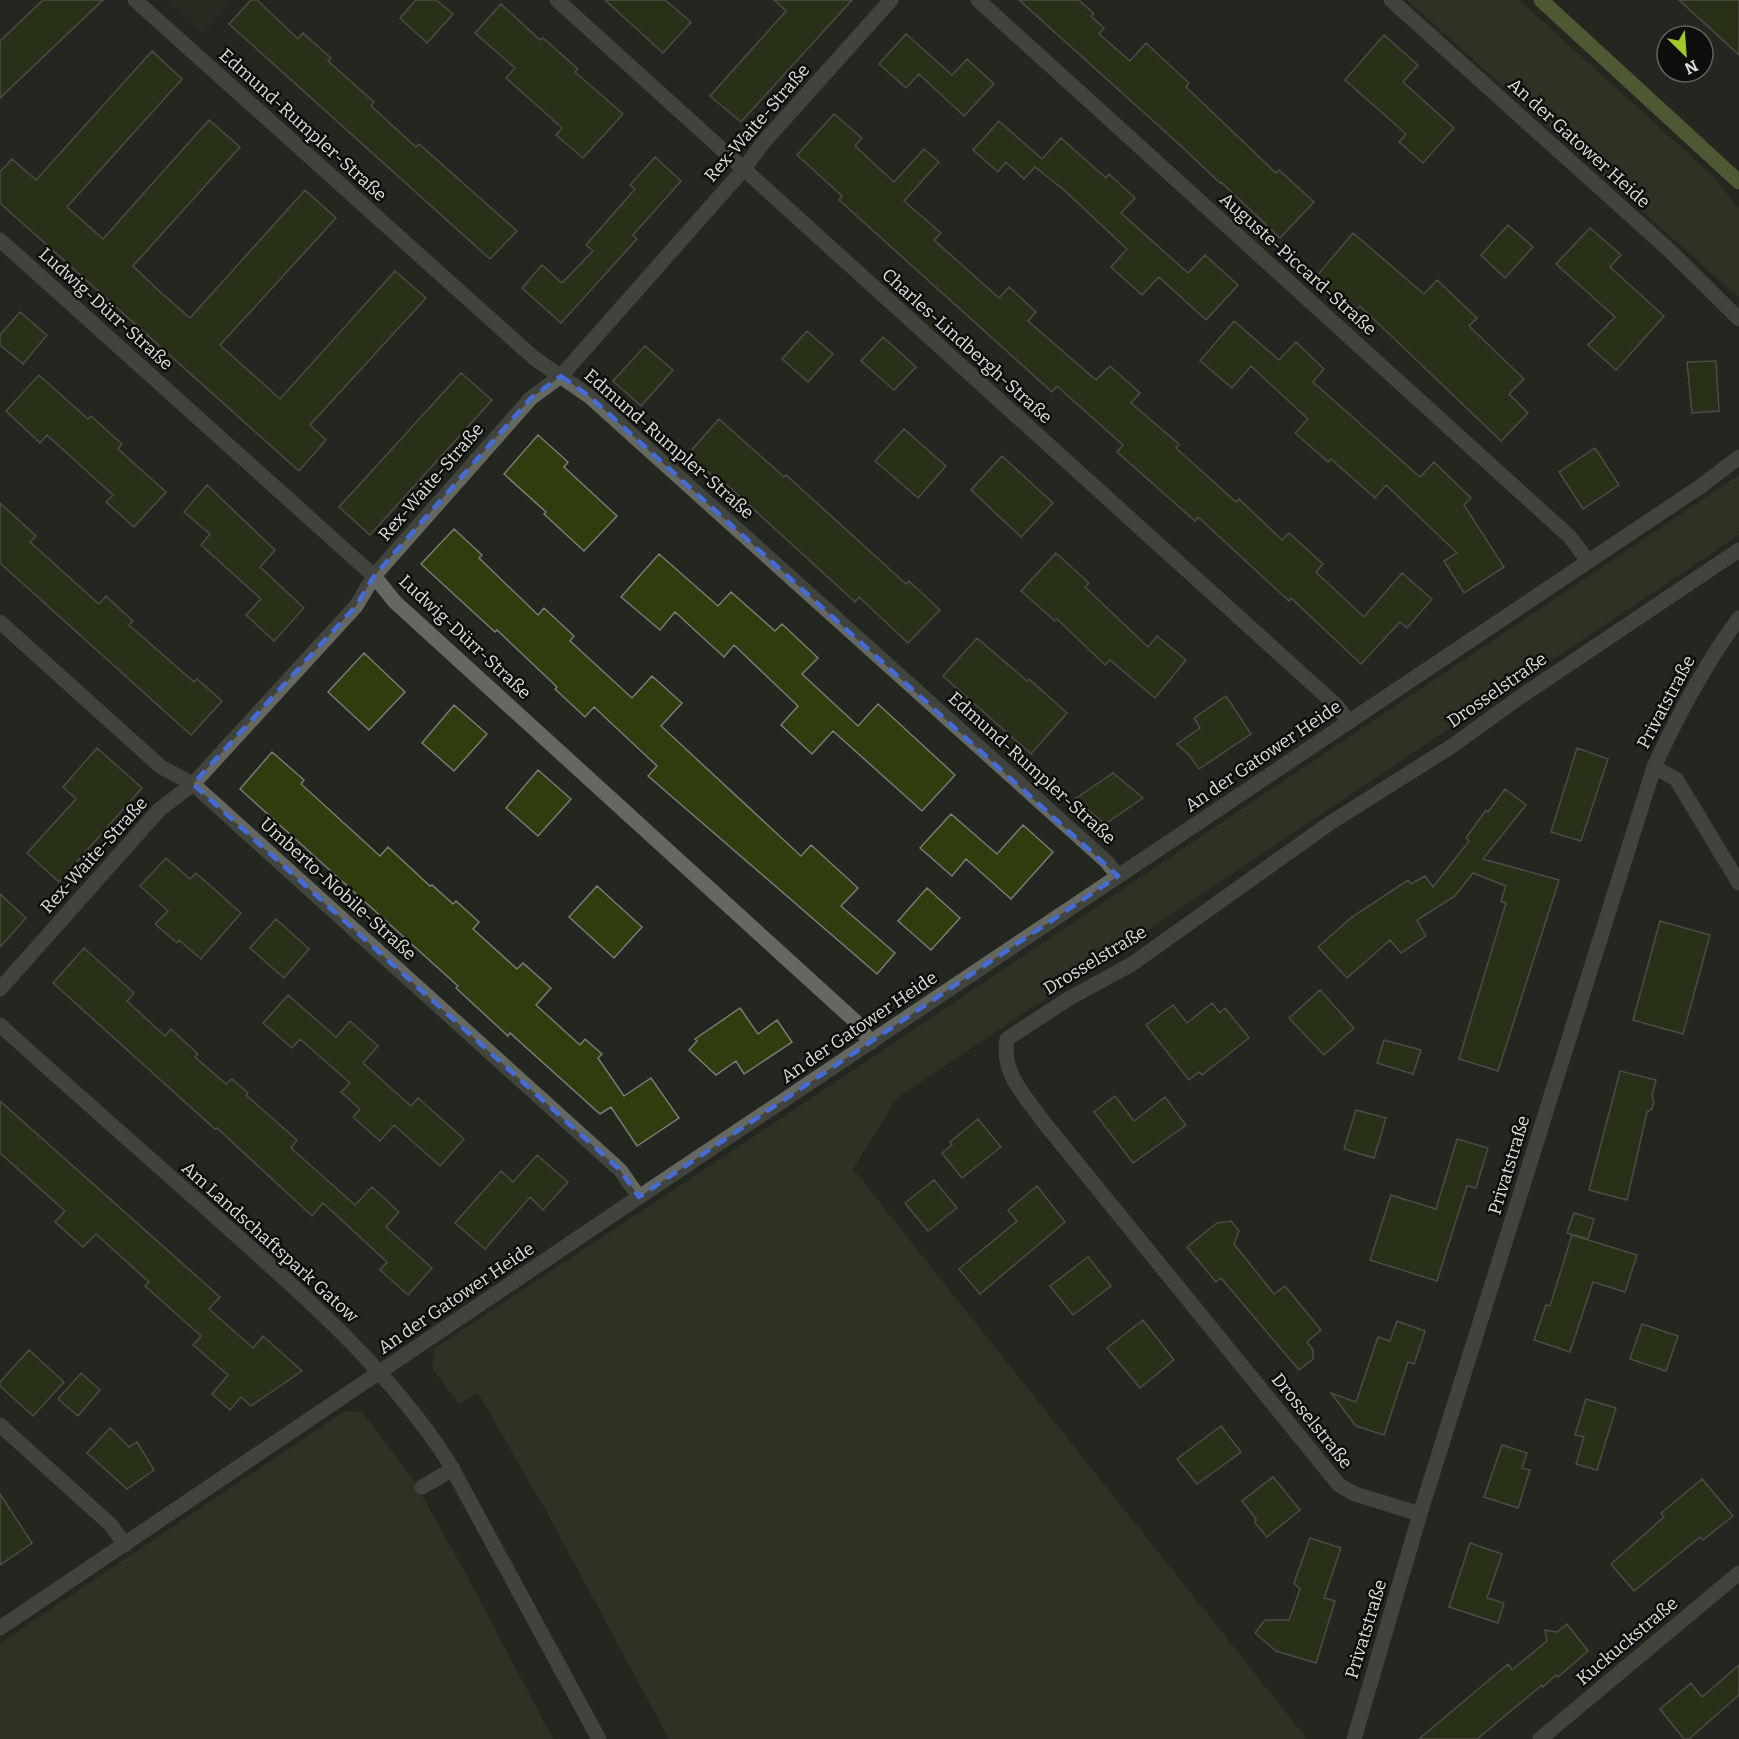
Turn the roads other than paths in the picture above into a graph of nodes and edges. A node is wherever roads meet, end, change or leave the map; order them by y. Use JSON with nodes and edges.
{"nodes":[{"id":1,"x":135,"y":0,"type":"edge"},
{"id":2,"x":557,"y":0,"type":"edge"},
{"id":3,"x":891,"y":0,"type":"edge"},
{"id":4,"x":978,"y":0,"type":"edge"},
{"id":5,"x":1391,"y":0,"type":"edge"},
{"id":6,"x":1541,"y":0,"type":"edge"},
{"id":7,"x":743,"y":170,"type":"junction"},
{"id":8,"x":1739,"y":182,"type":"edge"},
{"id":9,"x":0,"y":240,"type":"edge"},
{"id":10,"x":1739,"y":319,"type":"edge"},
{"id":11,"x":561,"y":376,"type":"junction"},
{"id":12,"x":1739,"y":457,"type":"edge"},
{"id":13,"x":1739,"y":550,"type":"edge"},
{"id":14,"x":1588,"y":561,"type":"junction"},
{"id":15,"x":374,"y":576,"type":"junction"},
{"id":16,"x":1739,"y":618,"type":"edge"},
{"id":17,"x":0,"y":622,"type":"edge"},
{"id":18,"x":1348,"y":722,"type":"junction"},
{"id":19,"x":1654,"y":767,"type":"junction"},
{"id":20,"x":193,"y":784,"type":"junction"},
{"id":21,"x":1118,"y":876,"type":"junction"},
{"id":22,"x":1739,"y":883,"type":"edge"},
{"id":23,"x":0,"y":989,"type":"edge"},
{"id":24,"x":0,"y":1025,"type":"edge"},
{"id":25,"x":871,"y":1043,"type":"junction"},
{"id":26,"x":639,"y":1197,"type":"junction"},
{"id":27,"x":381,"y":1372,"type":"junction"},
{"id":28,"x":0,"y":1425,"type":"edge"},
{"id":29,"x":453,"y":1469,"type":"junction"},
{"id":30,"x":422,"y":1487,"type":"dead end"},
{"id":31,"x":1420,"y":1514,"type":"junction"},
{"id":32,"x":125,"y":1545,"type":"junction"},
{"id":33,"x":1739,"y":1573,"type":"edge"},
{"id":34,"x":0,"y":1628,"type":"edge"},
{"id":35,"x":599,"y":1739,"type":"edge"},
{"id":36,"x":1354,"y":1739,"type":"edge"},
{"id":37,"x":1540,"y":1739,"type":"edge"}],
"edges":[{"from":1,"to":11,"type":"street","name":"Edmund-Rumpler-Straße"},
{"from":2,"to":7,"type":"street","name":"Charles-Lindbergh-Straße"},
{"from":3,"to":7,"type":"street","name":"Rex-Waite-Straße"},
{"from":4,"to":14,"type":"street","name":"Auguste-Piccard-Straße"},
{"from":5,"to":10,"type":"street","name":"An der Gatower Heide"},
{"from":6,"to":8,"type":"main road"},
{"from":7,"to":11,"type":"street","name":"Rex-Waite-Straße"},
{"from":7,"to":18,"type":"street","name":"Charles-Lindbergh-Straße"},
{"from":9,"to":15,"type":"street","name":"Ludwig-Dürr-Straße"},
{"from":11,"to":15,"type":"street","name":"Rex-Waite-Straße"},
{"from":11,"to":21,"type":"street","name":"Edmund-Rumpler-Straße"},
{"from":12,"to":14,"type":"street","name":"An der Gatower Heide"},
{"from":13,"to":31,"type":"street","name":"Drosselstraße"},
{"from":14,"to":18,"type":"street","name":"An der Gatower Heide"},
{"from":15,"to":20,"type":"street","name":"Rex-Waite-Straße"},
{"from":15,"to":25,"type":"street","name":"Ludwig-Dürr-Straße"},
{"from":16,"to":19,"type":"street","name":"Privatstraße"},
{"from":17,"to":20,"type":"street","name":"Umberto-Nobile-Straße"},
{"from":18,"to":21,"type":"street","name":"An der Gatower Heide"},
{"from":19,"to":22,"type":"street"},
{"from":19,"to":31,"type":"street","name":"Privatstraße"},
{"from":20,"to":23,"type":"street","name":"Rex-Waite-Straße"},
{"from":20,"to":26,"type":"street","name":"Umberto-Nobile-Straße"},
{"from":21,"to":25,"type":"street","name":"An der Gatower Heide"},
{"from":24,"to":27,"type":"street","name":"Am Landschaftspark Gatow"},
{"from":25,"to":26,"type":"street","name":"An der Gatower Heide"},
{"from":26,"to":27,"type":"street","name":"An der Gatower Heide"},
{"from":27,"to":29,"type":"street","name":"Am Landschaftspark Gatow"},
{"from":27,"to":32,"type":"street","name":"An der Gatower Heide"},
{"from":28,"to":32,"type":"street"},
{"from":29,"to":30,"type":"street"},
{"from":29,"to":35,"type":"street","name":"Am Landschaftspark Gatow"},
{"from":31,"to":36,"type":"street","name":"Privatstraße"},
{"from":32,"to":34,"type":"street","name":"An der Gatower Heide"},
{"from":33,"to":37,"type":"street","name":"Kuckuckstraße"}]}
